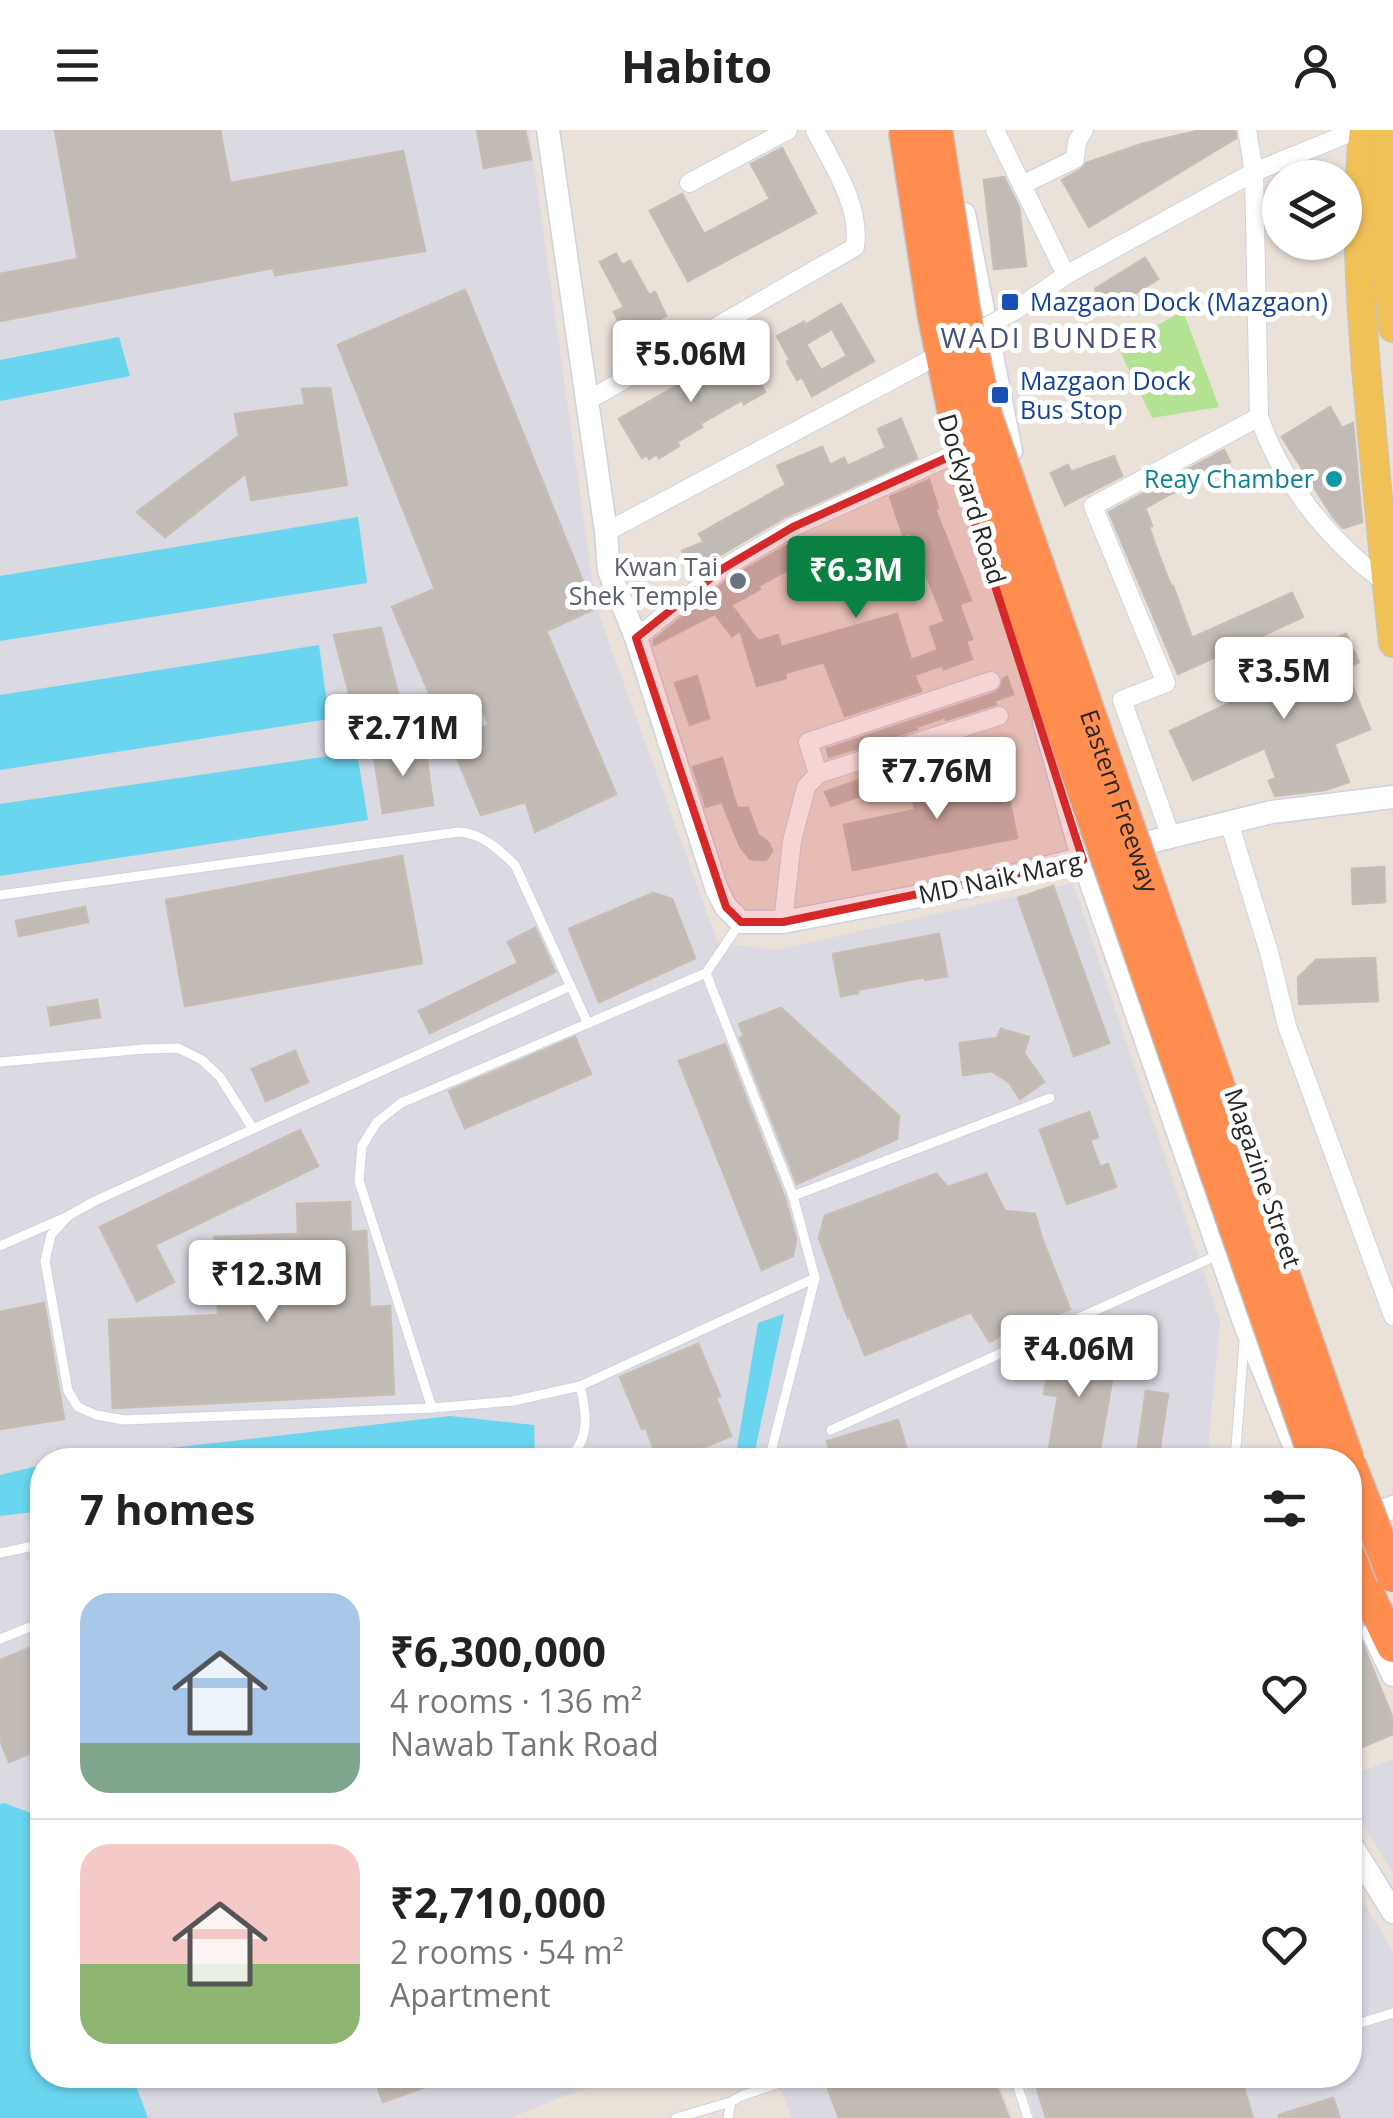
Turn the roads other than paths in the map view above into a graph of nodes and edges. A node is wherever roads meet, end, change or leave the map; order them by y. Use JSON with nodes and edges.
{"nodes":[{"id":1,"x":548,"y":130,"type":"edge"},
{"id":2,"x":788,"y":130,"type":"edge"},
{"id":3,"x":814,"y":130,"type":"edge"},
{"id":4,"x":936,"y":130,"type":"edge"},
{"id":5,"x":952,"y":130,"type":"edge"},
{"id":6,"x":995,"y":130,"type":"edge"},
{"id":7,"x":1084,"y":130,"type":"edge"},
{"id":8,"x":1248,"y":130,"type":"edge"},
{"id":9,"x":1360,"y":130,"type":"edge"},
{"id":10,"x":1390,"y":130,"type":"edge"},
{"id":11,"x":895,"y":131,"type":"edge"},
{"id":12,"x":1254,"y":172,"type":"junction"},
{"id":13,"x":689,"y":183,"type":"dead end"},
{"id":14,"x":1022,"y":185,"type":"junction"},
{"id":15,"x":964,"y":214,"type":"junction"},
{"id":16,"x":1066,"y":275,"type":"junction"},
{"id":17,"x":986,"y":323,"type":"junction"},
{"id":18,"x":1393,"y":328,"type":"edge"},
{"id":19,"x":926,"y":359,"type":"junction"},
{"id":20,"x":587,"y":402,"type":"junction"},
{"id":21,"x":1259,"y":416,"type":"junction"},
{"id":22,"x":954,"y":455,"type":"junction"},
{"id":23,"x":606,"y":532,"type":"junction"},
{"id":24,"x":1390,"y":584,"type":"edge"},
{"id":25,"x":636,"y":638,"type":"junction"},
{"id":26,"x":1393,"y":643,"type":"edge"},
{"id":27,"x":991,"y":681,"type":"dead end"},
{"id":28,"x":999,"y":716,"type":"dead end"},
{"id":29,"x":818,"y":774,"type":"junction"},
{"id":30,"x":1393,"y":798,"type":"edge"},
{"id":31,"x":1229,"y":822,"type":"junction"},
{"id":32,"x":1171,"y":837,"type":"junction"},
{"id":33,"x":1146,"y":844,"type":"junction"},
{"id":34,"x":1084,"y":860,"type":"junction"},
{"id":35,"x":0,"y":894,"type":"edge"},
{"id":36,"x":741,"y":922,"type":"junction"},
{"id":37,"x":783,"y":922,"type":"junction"},
{"id":38,"x":706,"y":974,"type":"junction"},
{"id":39,"x":570,"y":986,"type":"junction"},
{"id":40,"x":588,"y":1024,"type":"junction"},
{"id":41,"x":0,"y":1062,"type":"edge"},
{"id":42,"x":1050,"y":1098,"type":"dead end"},
{"id":43,"x":253,"y":1129,"type":"junction"},
{"id":44,"x":793,"y":1196,"type":"junction"},
{"id":45,"x":68,"y":1216,"type":"junction"},
{"id":46,"x":0,"y":1246,"type":"edge"},
{"id":47,"x":1220,"y":1254,"type":"junction"},
{"id":48,"x":815,"y":1278,"type":"junction"},
{"id":49,"x":1393,"y":1316,"type":"edge"},
{"id":50,"x":1245,"y":1326,"type":"junction"},
{"id":51,"x":580,"y":1386,"type":"junction"},
{"id":52,"x":432,"y":1408,"type":"junction"},
{"id":53,"x":830,"y":1430,"type":"dead end"},
{"id":54,"x":577,"y":1448,"type":"edge"},
{"id":55,"x":772,"y":1448,"type":"edge"},
{"id":56,"x":1236,"y":1448,"type":"edge"},
{"id":57,"x":1295,"y":1448,"type":"edge"},
{"id":58,"x":1312,"y":1448,"type":"edge"},
{"id":59,"x":1344,"y":1448,"type":"edge"},
{"id":60,"x":1360,"y":1448,"type":"edge"},
{"id":61,"x":1362,"y":1452,"type":"edge"},
{"id":62,"x":1362,"y":1496,"type":"edge"},
{"id":63,"x":1387,"y":1510,"type":"edge"},
{"id":64,"x":1362,"y":1520,"type":"edge"},
{"id":65,"x":1393,"y":1543,"type":"edge"},
{"id":66,"x":30,"y":1547,"type":"edge"},
{"id":67,"x":0,"y":1553,"type":"edge"},
{"id":68,"x":1393,"y":1576,"type":"edge"},
{"id":69,"x":1362,"y":1580,"type":"edge"},
{"id":70,"x":1362,"y":1607,"type":"edge"},
{"id":71,"x":30,"y":1627,"type":"edge"},
{"id":72,"x":0,"y":1639,"type":"edge"},
{"id":73,"x":1393,"y":1646,"type":"edge"},
{"id":74,"x":1393,"y":1675,"type":"edge"},
{"id":75,"x":1362,"y":1862,"type":"edge"},
{"id":76,"x":1393,"y":1912,"type":"edge"},
{"id":77,"x":1393,"y":2012,"type":"edge"},
{"id":78,"x":1362,"y":2022,"type":"edge"},
{"id":79,"x":765,"y":2088,"type":"edge"},
{"id":80,"x":1018,"y":2088,"type":"edge"},
{"id":81,"x":731,"y":2102,"type":"junction"},
{"id":82,"x":676,"y":2118,"type":"edge"},
{"id":83,"x":728,"y":2118,"type":"edge"},
{"id":84,"x":1028,"y":2118,"type":"edge"}],
"edges":[{"from":1,"to":20,"type":"street"},
{"from":2,"to":13,"type":"street"},
{"from":3,"to":20,"type":"street"},
{"from":4,"to":59,"type":"highway","name":"Eastern Freeway","bridge":true},
{"from":5,"to":15,"type":"street","name":"Dockyard Road"},
{"from":6,"to":14,"type":"street"},
{"from":7,"to":14,"type":"street"},
{"from":8,"to":12,"type":"street"},
{"from":9,"to":12,"type":"street"},
{"from":9,"to":24,"type":"main road"},
{"from":10,"to":18,"type":"main road"},
{"from":11,"to":15,"type":"street"},
{"from":11,"to":19,"type":"street","name":"Dockyard Road"},
{"from":11,"to":58,"type":"highway","name":"Eastern Freeway","bridge":true},
{"from":12,"to":16,"type":"street"},
{"from":12,"to":21,"type":"street"},
{"from":14,"to":16,"type":"street"},
{"from":15,"to":17,"type":"street","name":"Dockyard Road"},
{"from":16,"to":19,"type":"street","bridge":true},
{"from":17,"to":19,"type":"street"},
{"from":17,"to":33,"type":"street","name":"Dockyard Road"},
{"from":19,"to":22,"type":"street","name":"Dockyard Road"},
{"from":19,"to":23,"type":"street"},
{"from":20,"to":23,"type":"street"},
{"from":21,"to":24,"type":"street"},
{"from":21,"to":32,"type":"street"},
{"from":22,"to":25,"type":"street"},
{"from":22,"to":34,"type":"street","name":"Dockyard Road"},
{"from":23,"to":25,"type":"street"},
{"from":24,"to":26,"type":"main road"},
{"from":25,"to":36,"type":"street"},
{"from":27,"to":29,"type":"street"},
{"from":28,"to":29,"type":"street"},
{"from":29,"to":37,"type":"street"},
{"from":30,"to":31,"type":"street","name":"MD Naik Marg"},
{"from":31,"to":32,"type":"street","name":"MD Naik Marg"},
{"from":31,"to":49,"type":"street"},
{"from":32,"to":33,"type":"street","name":"MD Naik Marg"},
{"from":33,"to":34,"type":"street","name":"MD Naik Marg"},
{"from":33,"to":60,"type":"street","name":"Magazine Street"},
{"from":34,"to":37,"type":"street","name":"MD Naik Marg"},
{"from":34,"to":47,"type":"street"},
{"from":35,"to":39,"type":"lane"},
{"from":36,"to":37,"type":"street","name":"MD Naik Marg"},
{"from":36,"to":38,"type":"lane"},
{"from":38,"to":40,"type":"lane"},
{"from":38,"to":44,"type":"lane"},
{"from":39,"to":40,"type":"lane"},
{"from":39,"to":43,"type":"lane"},
{"from":40,"to":52,"type":"lane"},
{"from":41,"to":43,"type":"lane"},
{"from":42,"to":44,"type":"lane"},
{"from":43,"to":45,"type":"lane"},
{"from":44,"to":48,"type":"lane"},
{"from":45,"to":46,"type":"lane"},
{"from":45,"to":52,"type":"lane"},
{"from":47,"to":50,"type":"street"},
{"from":47,"to":53,"type":"lane"},
{"from":48,"to":51,"type":"lane"},
{"from":48,"to":55,"type":"lane"},
{"from":50,"to":56,"type":"lane"},
{"from":50,"to":57,"type":"street"},
{"from":51,"to":52,"type":"lane"},
{"from":51,"to":54,"type":"lane"},
{"from":61,"to":63,"type":"street","name":"Magazine Street"},
{"from":62,"to":68,"type":"highway","name":"Eastern Freeway","bridge":true},
{"from":63,"to":64,"type":"street"},
{"from":63,"to":65,"type":"street","name":"Magazine Street"},
{"from":66,"to":67,"type":"lane"},
{"from":69,"to":73,"type":"highway"},
{"from":70,"to":74,"type":"street"},
{"from":71,"to":72,"type":"lane"},
{"from":75,"to":76,"type":"street"},
{"from":77,"to":78,"type":"lane"},
{"from":79,"to":81,"type":"lane"},
{"from":80,"to":84,"type":"lane"},
{"from":81,"to":82,"type":"lane"},
{"from":81,"to":83,"type":"lane"}]}
